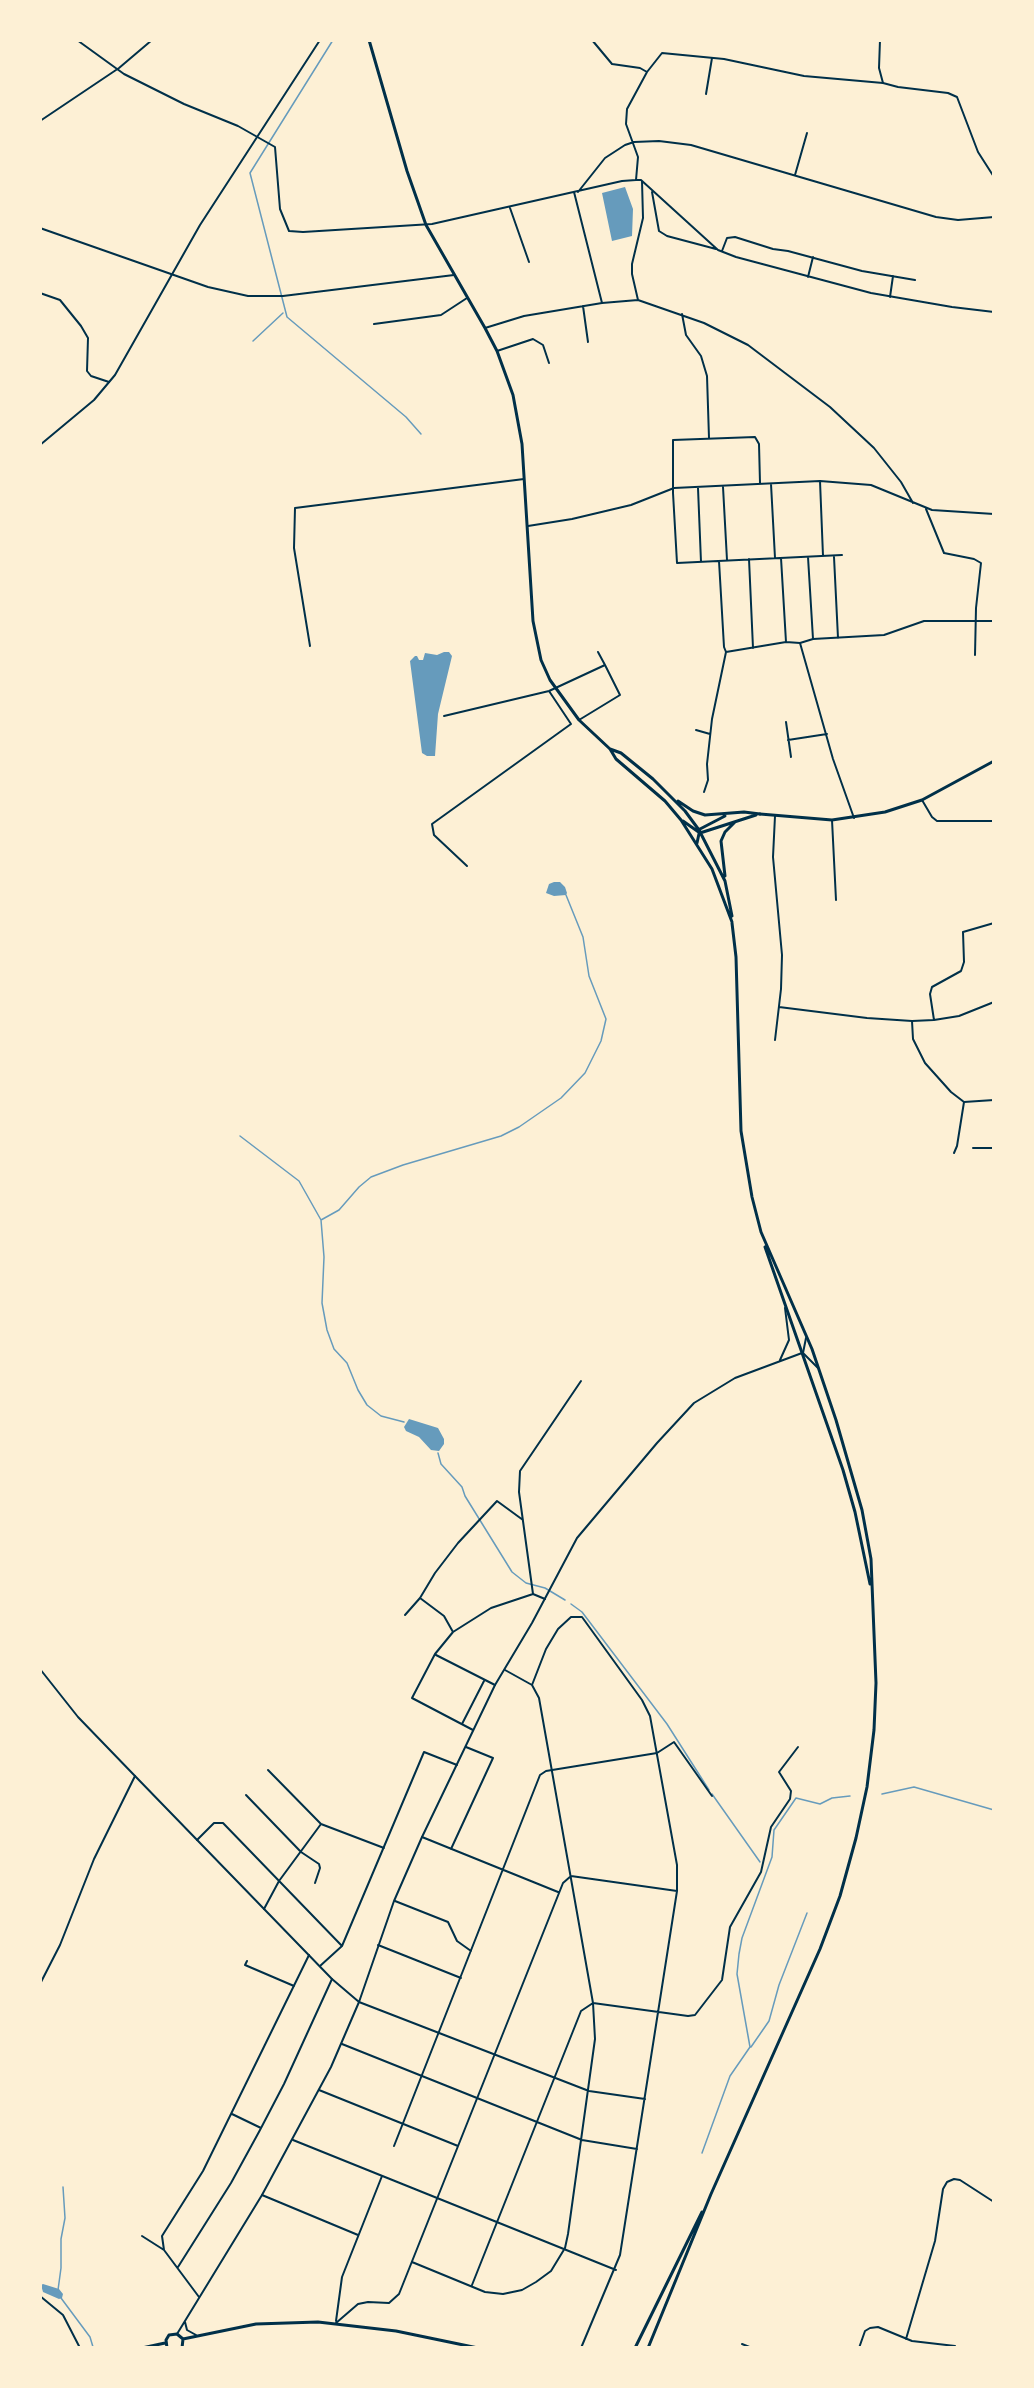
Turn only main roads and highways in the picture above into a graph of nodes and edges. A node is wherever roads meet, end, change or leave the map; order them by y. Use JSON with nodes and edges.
{"nodes":[{"id":1,"x":369,"y":40,"type":"edge"},
{"id":2,"x":610,"y":749,"type":"junction"},
{"id":3,"x":993,"y":761,"type":"edge"},
{"id":4,"x":674,"y":799,"type":"junction"},
{"id":5,"x":760,"y":814,"type":"junction"},
{"id":6,"x":727,"y":815,"type":"junction"},
{"id":7,"x":681,"y":820,"type":"junction"},
{"id":8,"x":736,"y":820,"type":"junction"},
{"id":9,"x":699,"y":831,"type":"junction"},
{"id":10,"x":698,"y":843,"type":"junction"},
{"id":11,"x":725,"y":881,"type":"junction"},
{"id":12,"x":732,"y":922,"type":"junction"},
{"id":13,"x":761,"y":1233,"type":"junction"},
{"id":14,"x":871,"y":1592,"type":"junction"},
{"id":15,"x":711,"y":2194,"type":"junction"},
{"id":16,"x":183,"y":2339,"type":"junction"},
{"id":17,"x":165,"y":2343,"type":"junction"},
{"id":18,"x":142,"y":2348,"type":"edge"},
{"id":19,"x":167,"y":2348,"type":"edge"},
{"id":20,"x":182,"y":2348,"type":"edge"},
{"id":21,"x":478,"y":2348,"type":"edge"},
{"id":22,"x":635,"y":2348,"type":"edge"},
{"id":23,"x":648,"y":2348,"type":"edge"}],
"edges":[{"from":1,"to":2,"type":"main road"},
{"from":2,"to":4,"type":"main road"},
{"from":2,"to":7,"type":"main road"},
{"from":3,"to":5,"type":"main road"},
{"from":4,"to":6,"type":"main road"},
{"from":4,"to":9,"type":"main road"},
{"from":5,"to":6,"type":"main road"},
{"from":5,"to":8,"type":"main road"},
{"from":6,"to":9,"type":"main road"},
{"from":7,"to":9,"type":"main road"},
{"from":7,"to":10,"type":"main road"},
{"from":8,"to":9,"type":"main road"},
{"from":8,"to":11,"type":"main road"},
{"from":9,"to":10,"type":"main road"},
{"from":9,"to":11,"type":"main road"},
{"from":10,"to":12,"type":"main road"},
{"from":11,"to":12,"type":"main road"},
{"from":12,"to":13,"type":"main road"},
{"from":13,"to":14,"type":"main road"},
{"from":13,"to":14,"type":"main road"},
{"from":14,"to":15,"type":"main road"},
{"from":15,"to":22,"type":"main road"},
{"from":15,"to":23,"type":"main road"},
{"from":16,"to":17,"type":"main road"},
{"from":16,"to":20,"type":"main road"},
{"from":16,"to":21,"type":"main road"},
{"from":17,"to":18,"type":"main road"},
{"from":17,"to":19,"type":"main road"}]}
